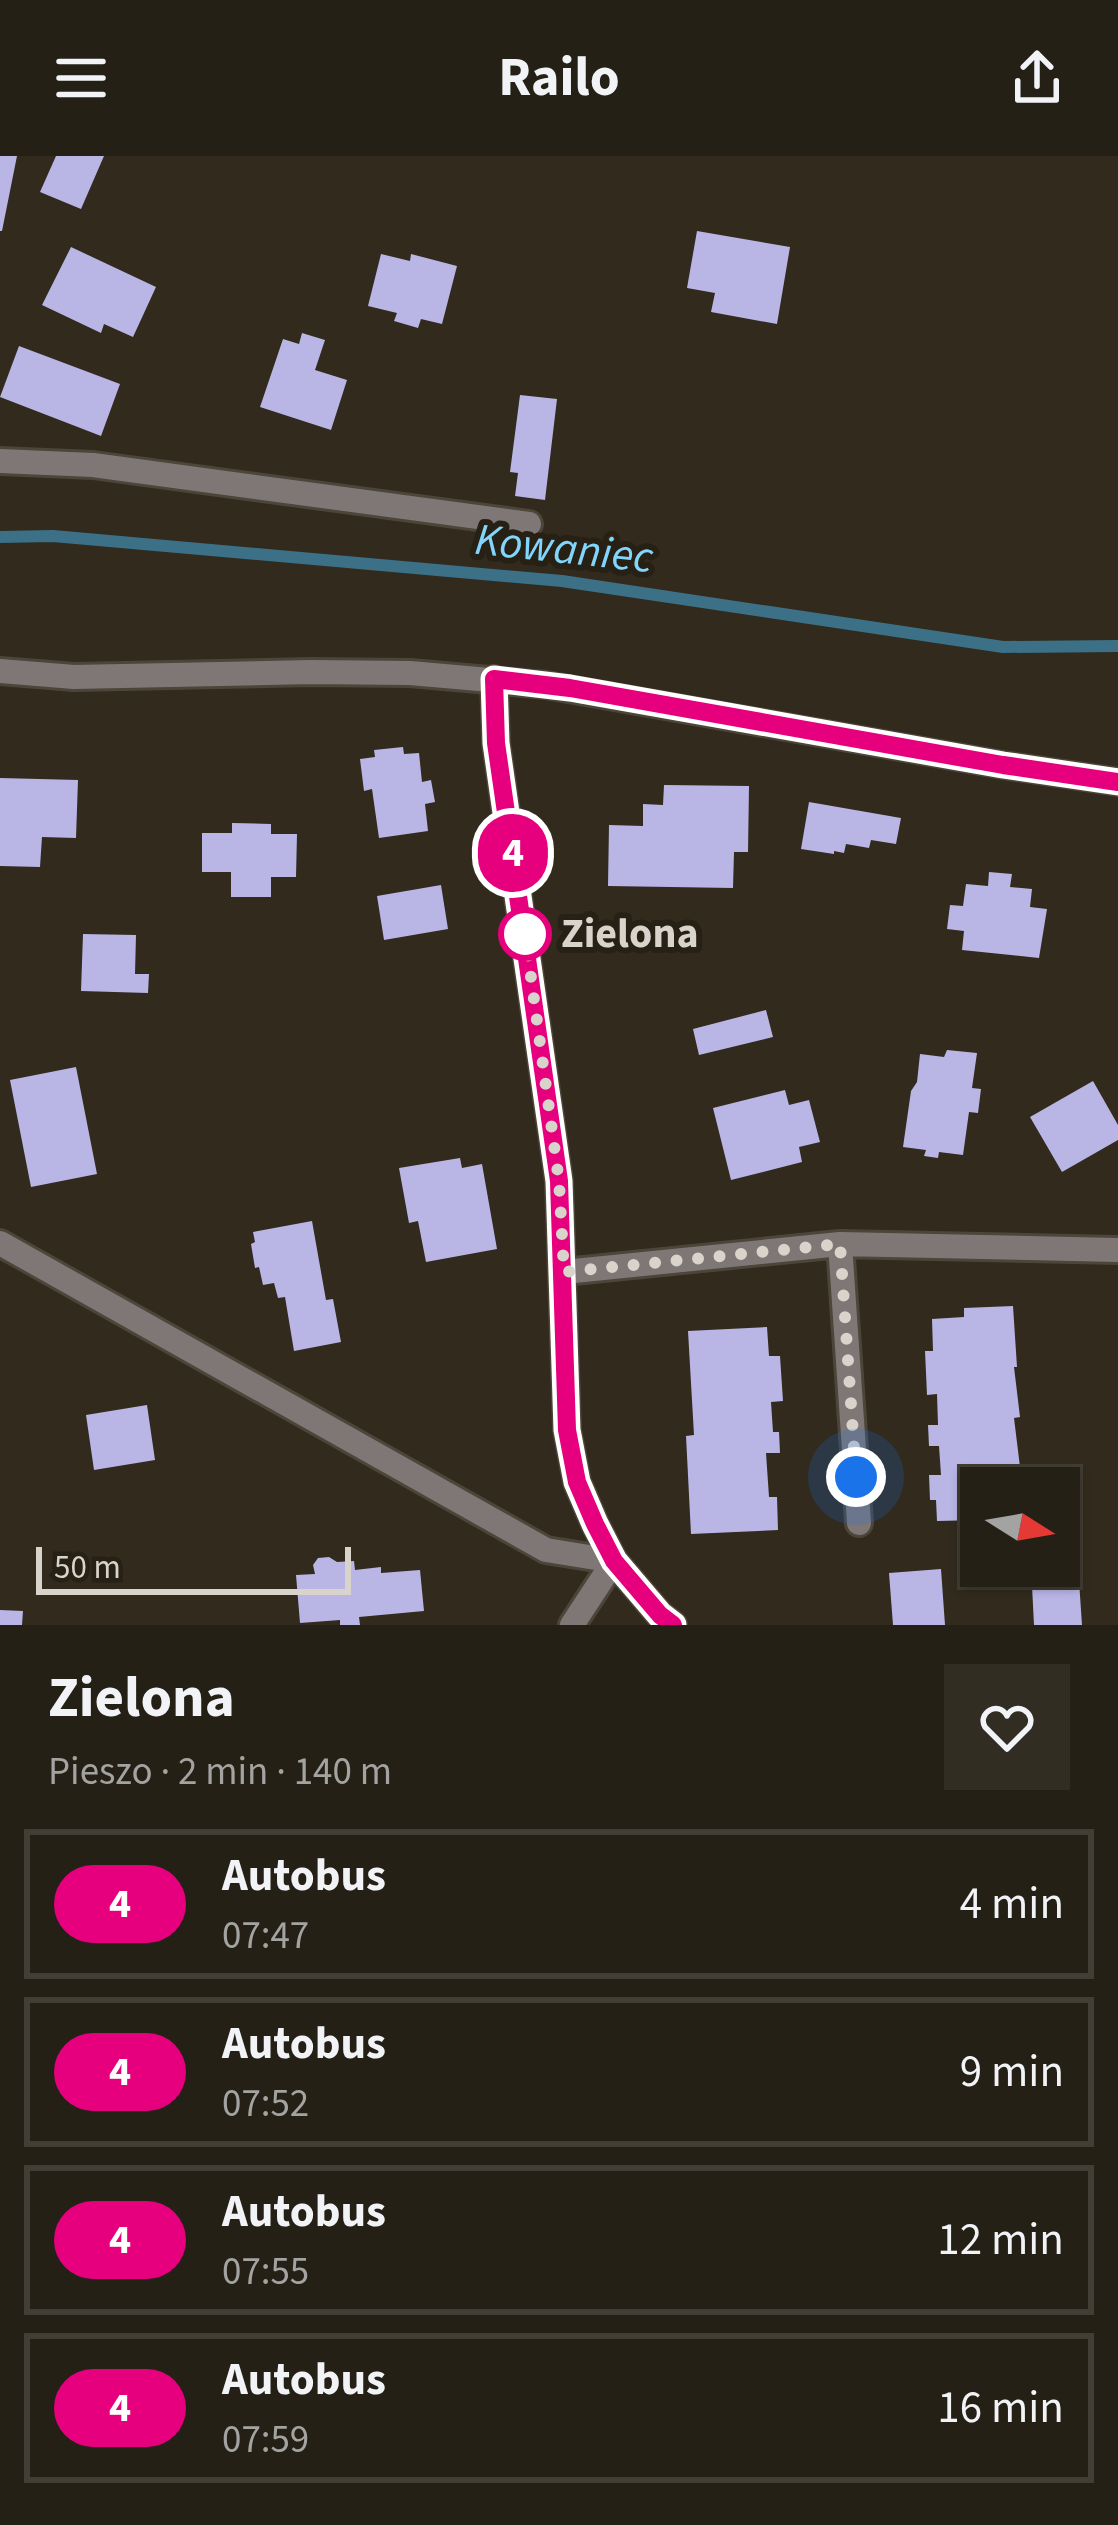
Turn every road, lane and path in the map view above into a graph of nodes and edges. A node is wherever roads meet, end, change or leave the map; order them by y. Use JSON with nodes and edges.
{"nodes":[{"id":1,"x":0,"y":461,"type":"edge"},
{"id":2,"x":529,"y":524,"type":"dead end"},
{"id":3,"x":0,"y":671,"type":"edge"},
{"id":4,"x":494,"y":679,"type":"junction"},
{"id":5,"x":1118,"y":782,"type":"edge"},
{"id":6,"x":0,"y":1243,"type":"edge"},
{"id":7,"x":840,"y":1244,"type":"junction"},
{"id":8,"x":1118,"y":1250,"type":"edge"},
{"id":9,"x":564,"y":1272,"type":"junction"},
{"id":10,"x":859,"y":1523,"type":"dead end"},
{"id":11,"x":614,"y":1561,"type":"junction"},
{"id":12,"x":572,"y":1625,"type":"edge"},
{"id":13,"x":673,"y":1625,"type":"edge"}],
"edges":[{"from":1,"to":2,"type":"street"},
{"from":3,"to":4,"type":"street"},
{"from":4,"to":5,"type":"street"},
{"from":4,"to":9,"type":"street"},
{"from":6,"to":11,"type":"street"},
{"from":7,"to":8,"type":"street"},
{"from":7,"to":9,"type":"street"},
{"from":7,"to":10,"type":"street"},
{"from":9,"to":11,"type":"street"},
{"from":11,"to":12,"type":"street"},
{"from":11,"to":13,"type":"street"}]}
